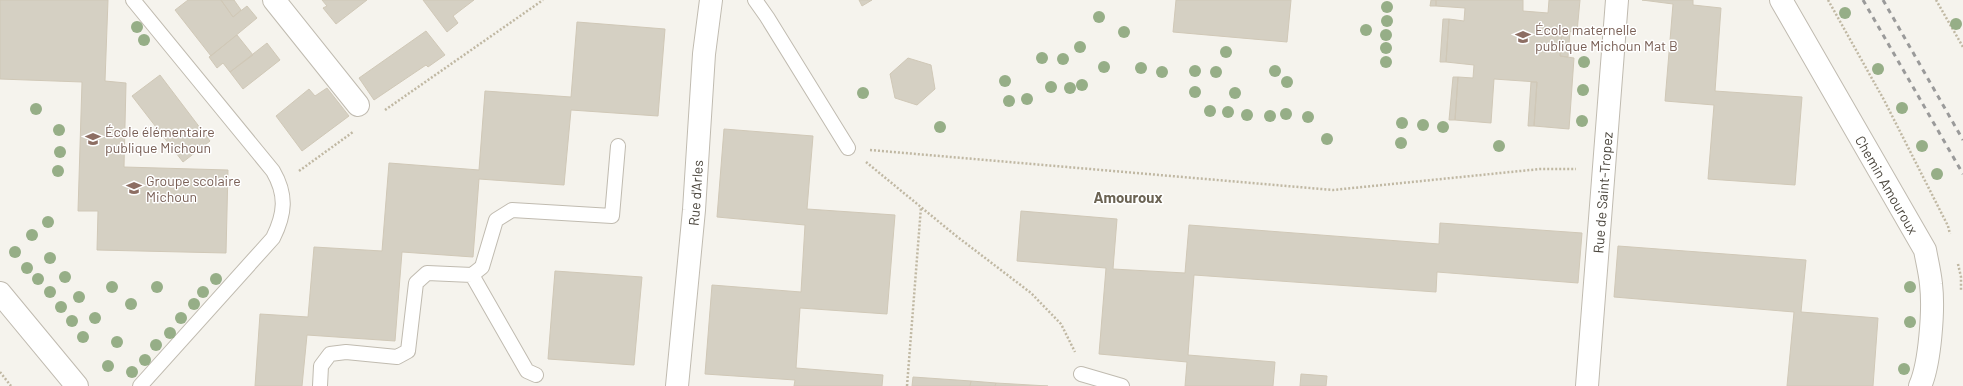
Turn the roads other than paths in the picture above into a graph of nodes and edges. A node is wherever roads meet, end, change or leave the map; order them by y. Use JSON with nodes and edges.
{"nodes":[{"id":1,"x":132,"y":0,"type":"edge"},
{"id":2,"x":274,"y":0,"type":"edge"},
{"id":3,"x":711,"y":0,"type":"edge"},
{"id":4,"x":755,"y":0,"type":"edge"},
{"id":5,"x":1617,"y":0,"type":"edge"},
{"id":6,"x":1781,"y":0,"type":"edge"},
{"id":7,"x":358,"y":105,"type":"dead end"},
{"id":8,"x":618,"y":146,"type":"dead end"},
{"id":9,"x":848,"y":148,"type":"road end"},
{"id":10,"x":472,"y":275,"type":"junction"},
{"id":11,"x":0,"y":293,"type":"edge"},
{"id":12,"x":1080,"y":374,"type":"road end"},
{"id":13,"x":536,"y":375,"type":"dead end"},
{"id":14,"x":77,"y":386,"type":"edge"},
{"id":15,"x":140,"y":386,"type":"edge"},
{"id":16,"x":320,"y":386,"type":"edge"},
{"id":17,"x":677,"y":386,"type":"edge"},
{"id":18,"x":1122,"y":386,"type":"edge"},
{"id":19,"x":1587,"y":386,"type":"edge"},
{"id":20,"x":1920,"y":386,"type":"edge"}],
"edges":[{"from":1,"to":15,"type":"lane"},
{"from":2,"to":7,"type":"street"},
{"from":3,"to":17,"type":"street","name":"Rue d'Arles"},
{"from":4,"to":9,"type":"lane"},
{"from":5,"to":19,"type":"street","name":"Rue de Saint-Tropez"},
{"from":6,"to":20,"type":"street","name":"Chemin Amouroux"},
{"from":8,"to":10,"type":"lane"},
{"from":10,"to":13,"type":"lane"},
{"from":10,"to":16,"type":"lane"},
{"from":11,"to":14,"type":"street"},
{"from":12,"to":18,"type":"lane"}]}
